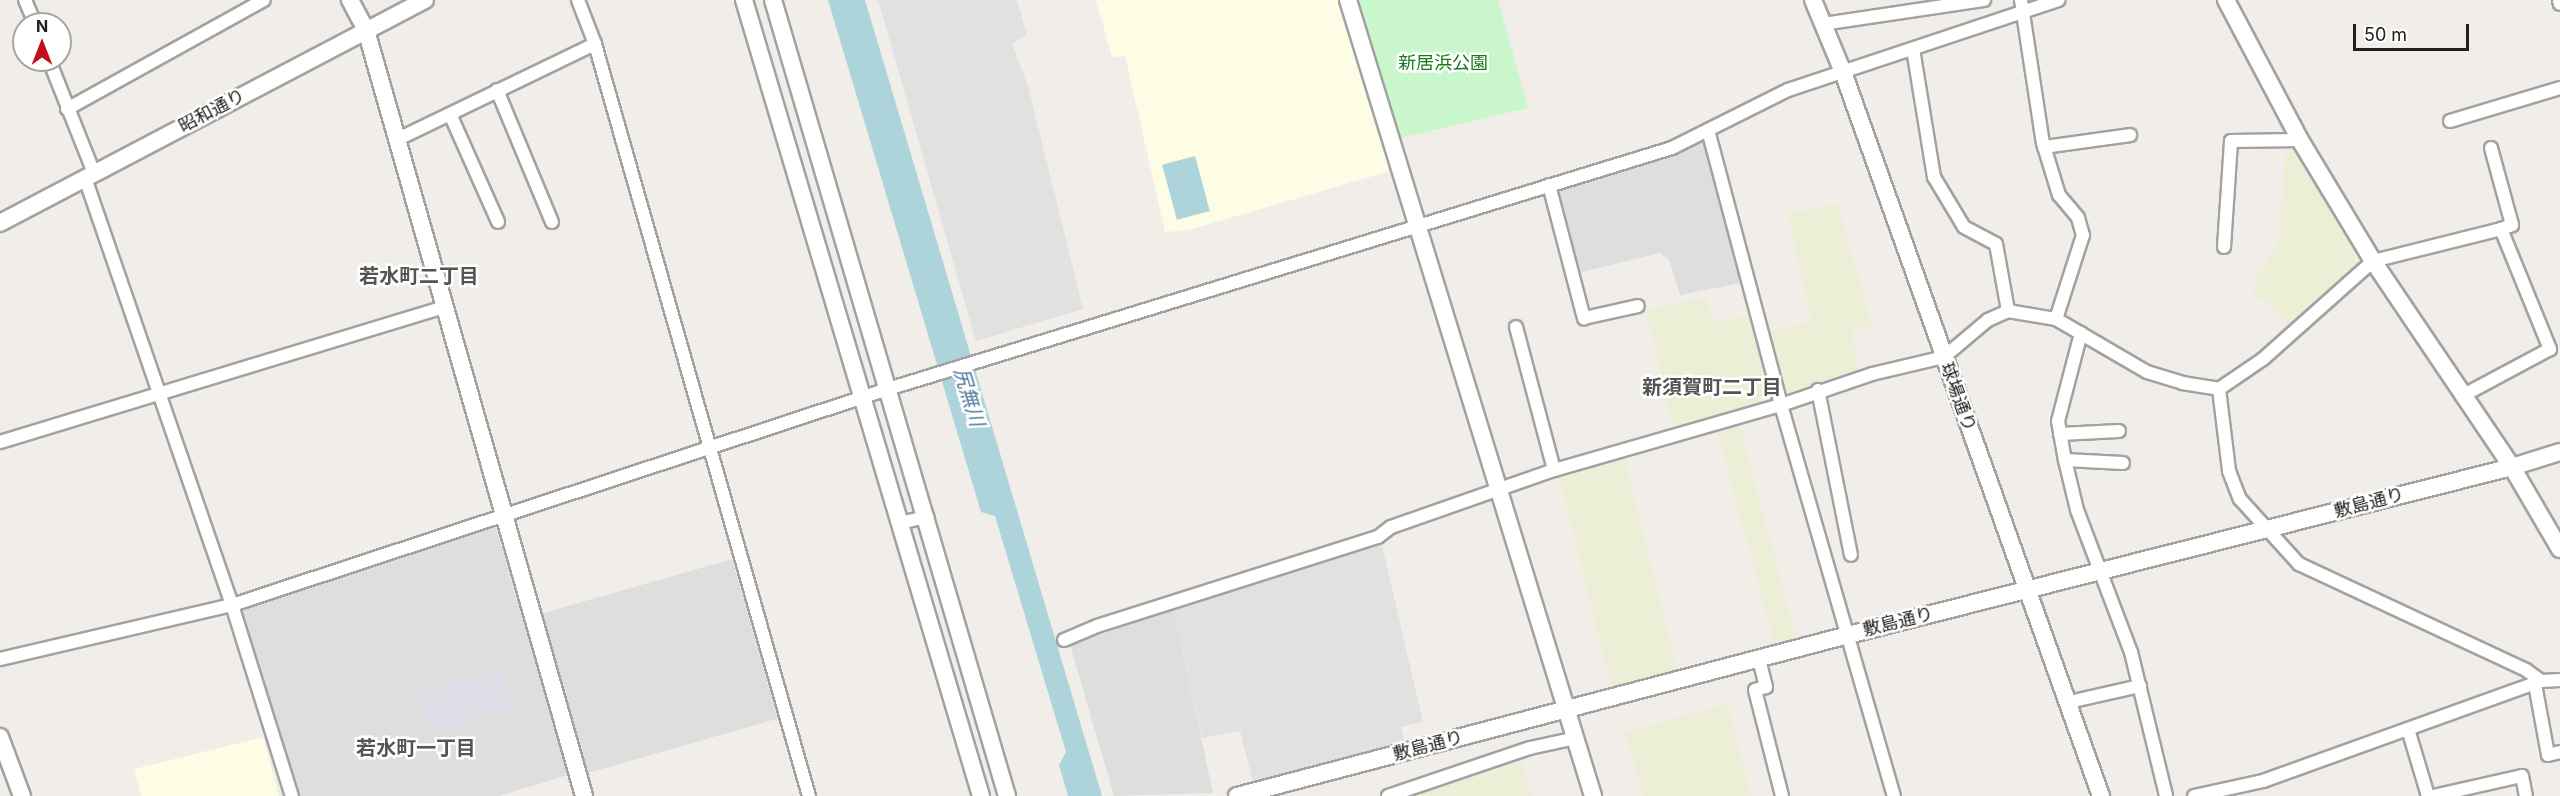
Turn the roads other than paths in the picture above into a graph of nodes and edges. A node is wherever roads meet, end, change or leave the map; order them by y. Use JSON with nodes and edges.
{"nodes":[{"id":1,"x":264,"y":0,"type":"edge"},
{"id":2,"x":350,"y":0,"type":"edge"},
{"id":3,"x":426,"y":0,"type":"edge"},
{"id":4,"x":578,"y":0,"type":"edge"},
{"id":5,"x":744,"y":0,"type":"edge"},
{"id":6,"x":773,"y":0,"type":"edge"},
{"id":7,"x":1348,"y":0,"type":"edge"},
{"id":8,"x":1813,"y":0,"type":"edge"},
{"id":9,"x":1984,"y":0,"type":"edge"},
{"id":10,"x":2058,"y":0,"type":"edge"},
{"id":11,"x":2226,"y":0,"type":"edge"},
{"id":12,"x":2019,"y":4,"type":"edge"},
{"id":13,"x":1823,"y":24,"type":"junction"},
{"id":14,"x":366,"y":30,"type":"junction"},
{"id":15,"x":595,"y":44,"type":"junction"},
{"id":16,"x":1912,"y":49,"type":"junction"},
{"id":17,"x":53,"y":72,"type":"edge"},
{"id":18,"x":1843,"y":72,"type":"junction"},
{"id":19,"x":2560,"y":88,"type":"edge"},
{"id":20,"x":497,"y":90,"type":"junction"},
{"id":21,"x":67,"y":109,"type":"junction"},
{"id":22,"x":450,"y":114,"type":"junction"},
{"id":23,"x":2450,"y":121,"type":"dead end"},
{"id":24,"x":1708,"y":130,"type":"junction"},
{"id":25,"x":2130,"y":135,"type":"dead end"},
{"id":26,"x":396,"y":140,"type":"junction"},
{"id":27,"x":2300,"y":140,"type":"junction"},
{"id":28,"x":2044,"y":147,"type":"junction"},
{"id":29,"x":2491,"y":148,"type":"dead end"},
{"id":30,"x":90,"y":175,"type":"junction"},
{"id":31,"x":1550,"y":185,"type":"junction"},
{"id":32,"x":498,"y":222,"type":"dead end"},
{"id":33,"x":552,"y":222,"type":"dead end"},
{"id":34,"x":0,"y":223,"type":"edge"},
{"id":35,"x":1420,"y":224,"type":"junction"},
{"id":36,"x":2501,"y":229,"type":"junction"},
{"id":37,"x":2224,"y":247,"type":"dead end"},
{"id":38,"x":2373,"y":261,"type":"junction"},
{"id":39,"x":1638,"y":306,"type":"dead end"},
{"id":40,"x":444,"y":308,"type":"junction"},
{"id":41,"x":2008,"y":311,"type":"junction"},
{"id":42,"x":2056,"y":319,"type":"junction"},
{"id":43,"x":1516,"y":327,"type":"dead end"},
{"id":44,"x":2080,"y":333,"type":"junction"},
{"id":45,"x":1944,"y":357,"type":"junction"},
{"id":46,"x":888,"y":389,"type":"junction"},
{"id":47,"x":2219,"y":389,"type":"junction"},
{"id":48,"x":1818,"y":390,"type":"junction"},
{"id":49,"x":158,"y":393,"type":"junction"},
{"id":50,"x":2462,"y":396,"type":"junction"},
{"id":51,"x":863,"y":397,"type":"junction"},
{"id":52,"x":1781,"y":405,"type":"junction"},
{"id":53,"x":2119,"y":431,"type":"dead end"},
{"id":54,"x":2060,"y":434,"type":"junction"},
{"id":55,"x":0,"y":442,"type":"edge"},
{"id":56,"x":710,"y":450,"type":"junction"},
{"id":57,"x":2560,"y":452,"type":"edge"},
{"id":58,"x":2065,"y":460,"type":"junction"},
{"id":59,"x":2123,"y":463,"type":"dead end"},
{"id":60,"x":2512,"y":467,"type":"junction"},
{"id":61,"x":1554,"y":470,"type":"junction"},
{"id":62,"x":1500,"y":487,"type":"junction"},
{"id":63,"x":504,"y":516,"type":"junction"},
{"id":64,"x":927,"y":517,"type":"junction"},
{"id":65,"x":899,"y":523,"type":"junction"},
{"id":66,"x":2269,"y":530,"type":"junction"},
{"id":67,"x":2560,"y":549,"type":"edge"},
{"id":68,"x":1851,"y":555,"type":"dead end"},
{"id":69,"x":2101,"y":571,"type":"junction"},
{"id":70,"x":2028,"y":590,"type":"junction"},
{"id":71,"x":232,"y":605,"type":"junction"},
{"id":72,"x":1848,"y":635,"type":"junction"},
{"id":73,"x":1064,"y":640,"type":"dead end"},
{"id":74,"x":0,"y":659,"type":"edge"},
{"id":75,"x":1759,"y":659,"type":"junction"},
{"id":76,"x":2560,"y":680,"type":"edge"},
{"id":77,"x":2538,"y":683,"type":"junction"},
{"id":78,"x":2140,"y":686,"type":"junction"},
{"id":79,"x":2069,"y":702,"type":"junction"},
{"id":80,"x":1566,"y":710,"type":"junction"},
{"id":81,"x":2408,"y":729,"type":"junction"},
{"id":82,"x":0,"y":737,"type":"edge"},
{"id":83,"x":1576,"y":738,"type":"junction"},
{"id":84,"x":2560,"y":752,"type":"edge"},
{"id":85,"x":22,"y":796,"type":"edge"},
{"id":86,"x":292,"y":796,"type":"edge"},
{"id":87,"x":584,"y":796,"type":"edge"},
{"id":88,"x":809,"y":796,"type":"edge"},
{"id":89,"x":981,"y":796,"type":"edge"},
{"id":90,"x":1007,"y":796,"type":"edge"},
{"id":91,"x":1237,"y":796,"type":"edge"},
{"id":92,"x":1388,"y":796,"type":"edge"},
{"id":93,"x":1593,"y":796,"type":"edge"},
{"id":94,"x":1782,"y":796,"type":"edge"},
{"id":95,"x":1894,"y":796,"type":"edge"},
{"id":96,"x":2101,"y":796,"type":"edge"},
{"id":97,"x":2166,"y":796,"type":"edge"},
{"id":98,"x":2194,"y":796,"type":"edge"},
{"id":99,"x":2428,"y":796,"type":"edge"},
{"id":100,"x":2433,"y":796,"type":"edge"},
{"id":101,"x":2526,"y":796,"type":"edge"}],
"edges":[{"from":1,"to":21,"type":"street"},
{"from":2,"to":14,"type":"street"},
{"from":3,"to":14,"type":"street","name":"昭和通り"},
{"from":4,"to":15,"type":"street"},
{"from":5,"to":51,"type":"street"},
{"from":6,"to":46,"type":"street"},
{"from":7,"to":35,"type":"street"},
{"from":8,"to":13,"type":"street","name":"球場通り"},
{"from":9,"to":13,"type":"street"},
{"from":10,"to":12,"type":"street"},
{"from":11,"to":27,"type":"street"},
{"from":12,"to":16,"type":"street"},
{"from":12,"to":28,"type":"street"},
{"from":13,"to":18,"type":"street","name":"球場通り"},
{"from":14,"to":26,"type":"street"},
{"from":14,"to":30,"type":"street","name":"昭和通り"},
{"from":15,"to":20,"type":"street"},
{"from":15,"to":56,"type":"street"},
{"from":16,"to":18,"type":"street"},
{"from":16,"to":41,"type":"street"},
{"from":17,"to":21,"type":"street"},
{"from":18,"to":24,"type":"street"},
{"from":18,"to":45,"type":"street","name":"球場通り"},
{"from":19,"to":23,"type":"street"},
{"from":20,"to":22,"type":"street"},
{"from":20,"to":33,"type":"street"},
{"from":21,"to":30,"type":"street"},
{"from":22,"to":26,"type":"street"},
{"from":22,"to":32,"type":"street"},
{"from":24,"to":31,"type":"street"},
{"from":24,"to":52,"type":"street"},
{"from":25,"to":28,"type":"street"},
{"from":26,"to":40,"type":"street"},
{"from":27,"to":37,"type":"street"},
{"from":27,"to":38,"type":"street"},
{"from":28,"to":42,"type":"street"},
{"from":29,"to":36,"type":"street"},
{"from":30,"to":34,"type":"street","name":"昭和通り"},
{"from":30,"to":49,"type":"street"},
{"from":31,"to":35,"type":"street"},
{"from":31,"to":39,"type":"street"},
{"from":35,"to":46,"type":"street"},
{"from":35,"to":62,"type":"street"},
{"from":36,"to":38,"type":"street"},
{"from":36,"to":50,"type":"street"},
{"from":38,"to":47,"type":"street"},
{"from":38,"to":50,"type":"street"},
{"from":40,"to":49,"type":"street"},
{"from":40,"to":63,"type":"street"},
{"from":41,"to":42,"type":"street"},
{"from":41,"to":45,"type":"street"},
{"from":42,"to":44,"type":"street"},
{"from":43,"to":61,"type":"street"},
{"from":44,"to":47,"type":"street"},
{"from":44,"to":54,"type":"street"},
{"from":45,"to":48,"type":"street"},
{"from":45,"to":70,"type":"street","name":"球場通り"},
{"from":46,"to":51,"type":"street"},
{"from":46,"to":64,"type":"street"},
{"from":47,"to":66,"type":"street"},
{"from":48,"to":52,"type":"street"},
{"from":48,"to":68,"type":"street"},
{"from":49,"to":55,"type":"street"},
{"from":49,"to":71,"type":"street"},
{"from":50,"to":60,"type":"street"},
{"from":51,"to":56,"type":"street"},
{"from":51,"to":65,"type":"street"},
{"from":52,"to":61,"type":"street"},
{"from":52,"to":72,"type":"street"},
{"from":53,"to":54,"type":"street"},
{"from":54,"to":58,"type":"street"},
{"from":56,"to":63,"type":"street"},
{"from":56,"to":88,"type":"street"},
{"from":57,"to":60,"type":"street","name":"敷島通り"},
{"from":58,"to":59,"type":"street"},
{"from":58,"to":69,"type":"street"},
{"from":60,"to":66,"type":"street","name":"敷島通り"},
{"from":60,"to":67,"type":"street"},
{"from":61,"to":62,"type":"street"},
{"from":62,"to":73,"type":"street"},
{"from":62,"to":80,"type":"street"},
{"from":63,"to":71,"type":"street"},
{"from":63,"to":87,"type":"street"},
{"from":64,"to":65,"type":"street"},
{"from":64,"to":90,"type":"street"},
{"from":65,"to":89,"type":"street"},
{"from":66,"to":69,"type":"street","name":"敷島通り"},
{"from":66,"to":77,"type":"street"},
{"from":69,"to":70,"type":"street","name":"敷島通り"},
{"from":69,"to":78,"type":"street"},
{"from":70,"to":72,"type":"street","name":"敷島通り"},
{"from":70,"to":79,"type":"street","name":"球場通り"},
{"from":71,"to":74,"type":"street"},
{"from":71,"to":86,"type":"street"},
{"from":72,"to":75,"type":"street","name":"敷島通り"},
{"from":72,"to":95,"type":"street"},
{"from":75,"to":80,"type":"street","name":"敷島通り"},
{"from":75,"to":94,"type":"street"},
{"from":76,"to":77,"type":"street"},
{"from":77,"to":81,"type":"street"},
{"from":77,"to":84,"type":"street"},
{"from":78,"to":79,"type":"street"},
{"from":78,"to":97,"type":"street"},
{"from":79,"to":96,"type":"street","name":"球場通り"},
{"from":80,"to":83,"type":"street"},
{"from":80,"to":91,"type":"street","name":"敷島通り"},
{"from":81,"to":98,"type":"street"},
{"from":81,"to":99,"type":"street"},
{"from":82,"to":85,"type":"street"},
{"from":83,"to":92,"type":"street"},
{"from":83,"to":93,"type":"street"},
{"from":100,"to":101,"type":"street"}]}
